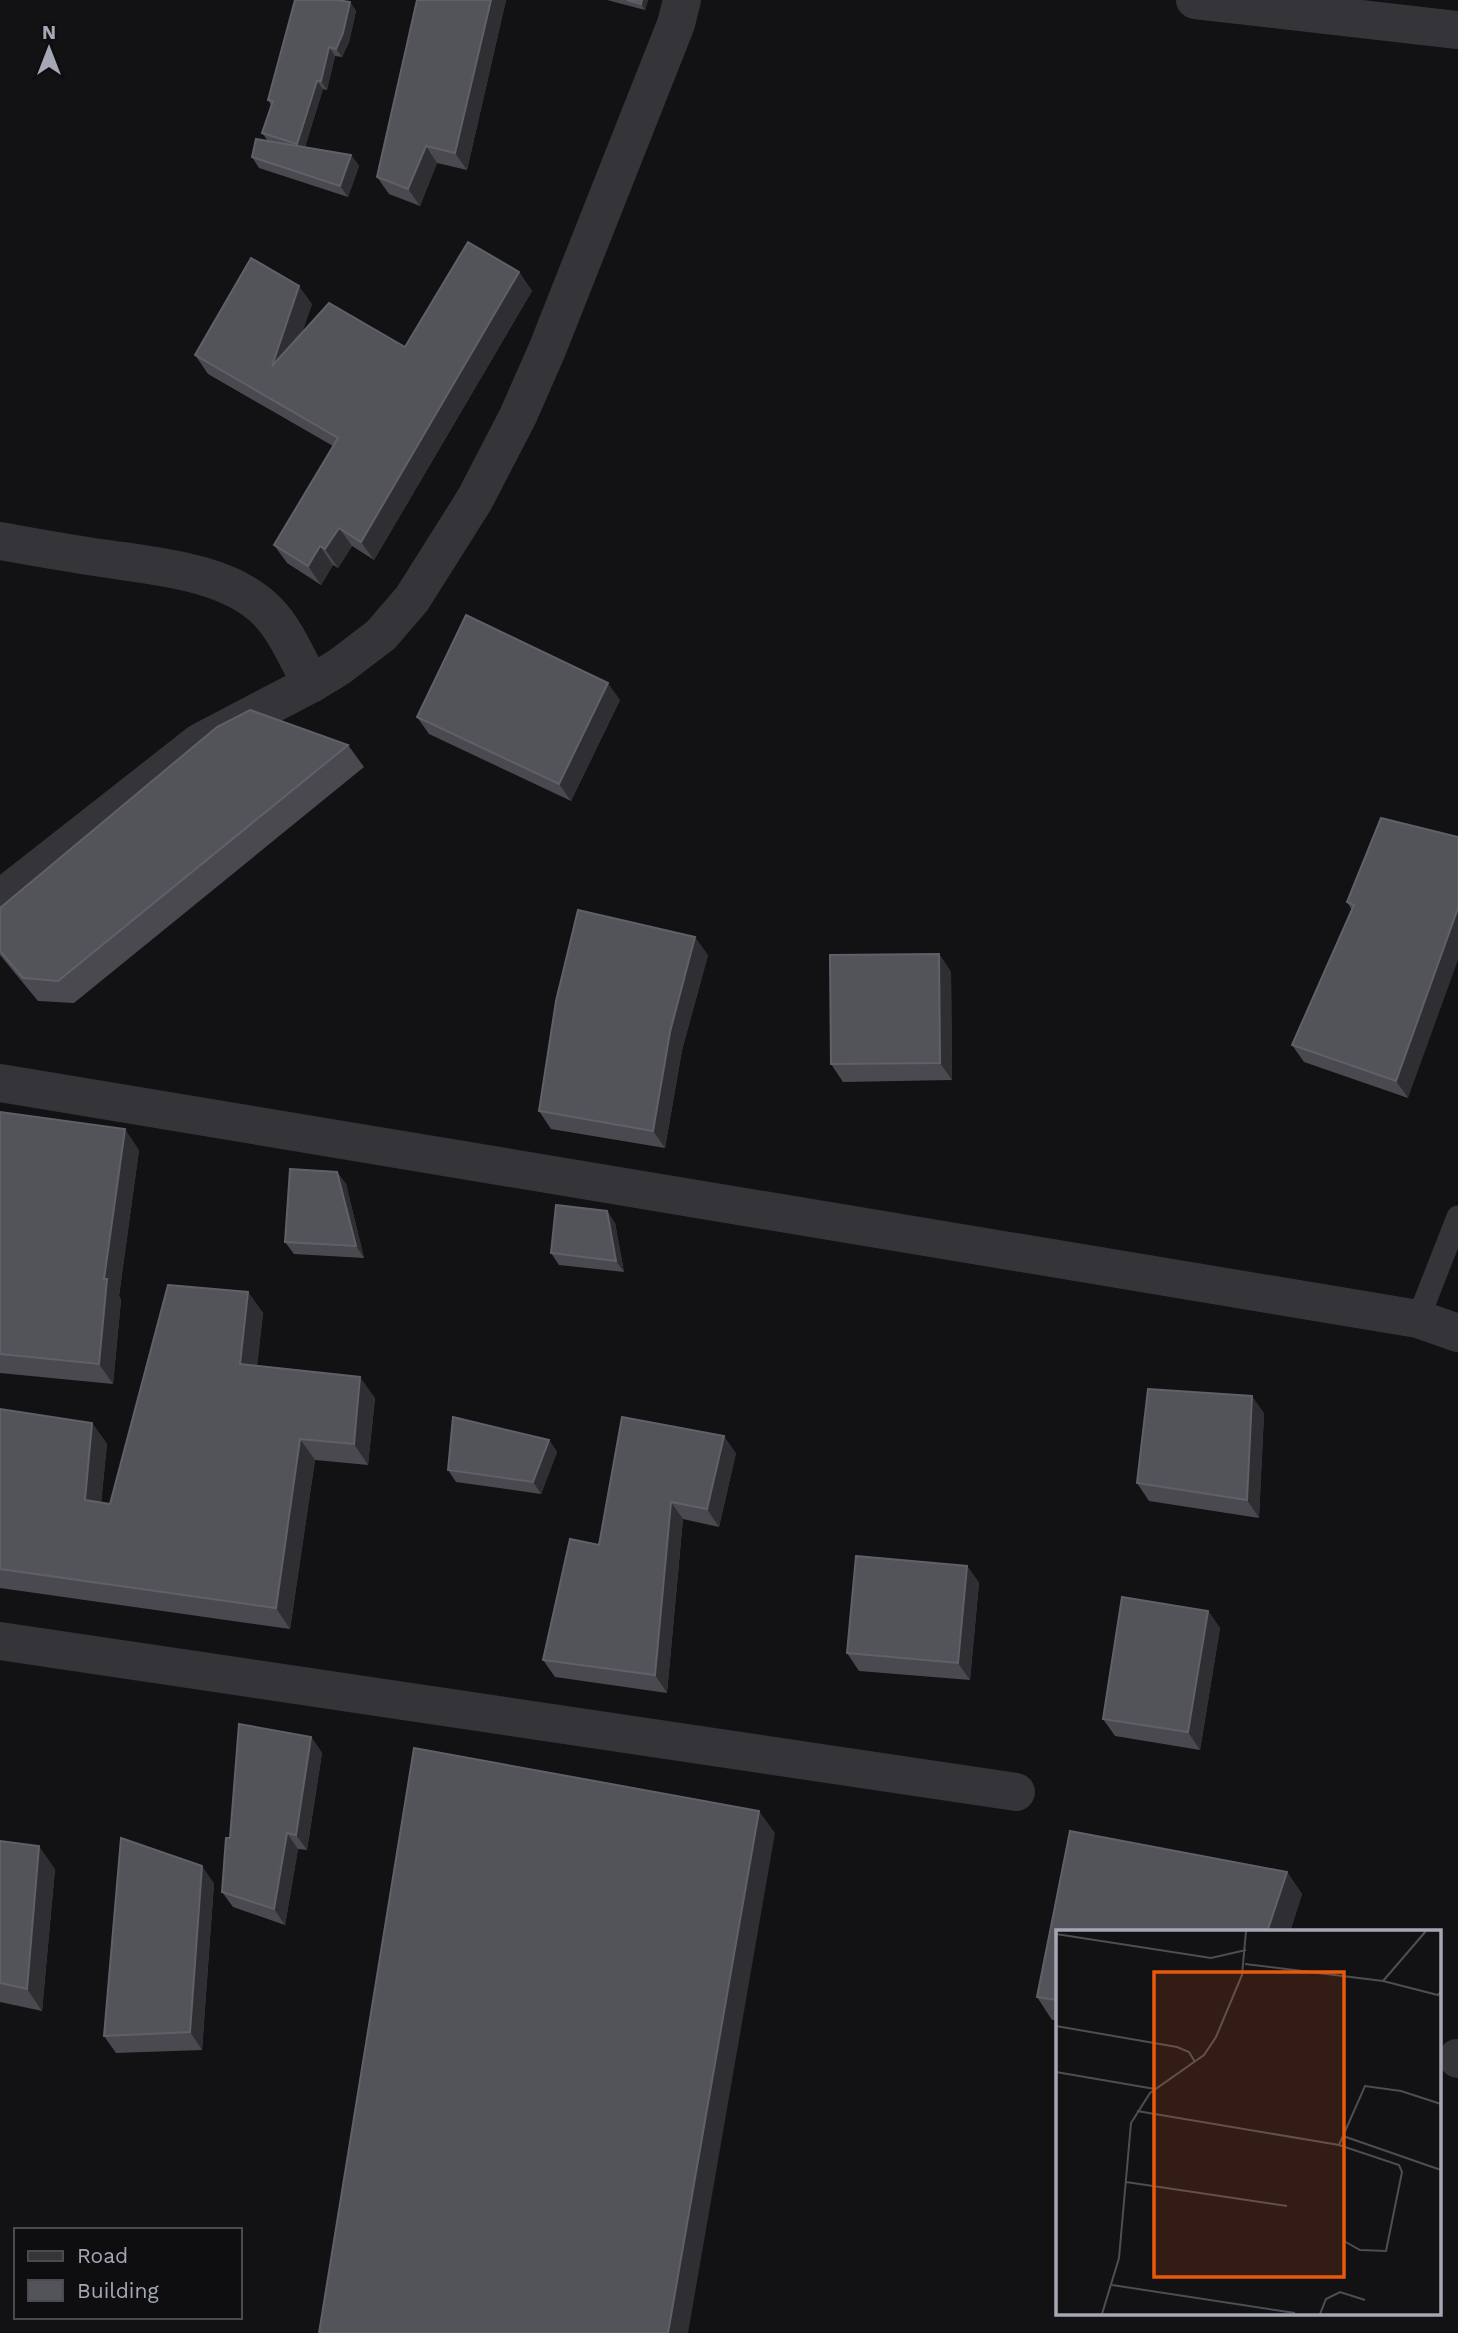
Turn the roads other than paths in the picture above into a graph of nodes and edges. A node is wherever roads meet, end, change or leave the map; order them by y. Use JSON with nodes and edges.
{"nodes":[{"id":1,"x":682,"y":0,"type":"edge"},
{"id":2,"x":1195,"y":0,"type":"edge"},
{"id":3,"x":1458,"y":30,"type":"edge"},
{"id":4,"x":0,"y":541,"type":"edge"},
{"id":5,"x":311,"y":684,"type":"junction"},
{"id":6,"x":3,"y":893,"type":"edge"},
{"id":7,"x":0,"y":1083,"type":"edge"},
{"id":8,"x":1458,"y":1217,"type":"edge"},
{"id":9,"x":1451,"y":1255,"type":"edge"},
{"id":10,"x":1418,"y":1319,"type":"junction"},
{"id":11,"x":1458,"y":1333,"type":"edge"},
{"id":12,"x":0,"y":1641,"type":"edge"},
{"id":13,"x":1016,"y":1792,"type":"dead end"}],
"edges":[{"from":1,"to":5,"type":"street"},
{"from":2,"to":3,"type":"street"},
{"from":4,"to":5,"type":"street"},
{"from":5,"to":6,"type":"street"},
{"from":7,"to":10,"type":"street"},
{"from":8,"to":9,"type":"lane"},
{"from":9,"to":10,"type":"lane"},
{"from":10,"to":11,"type":"street"},
{"from":12,"to":13,"type":"street"}]}
